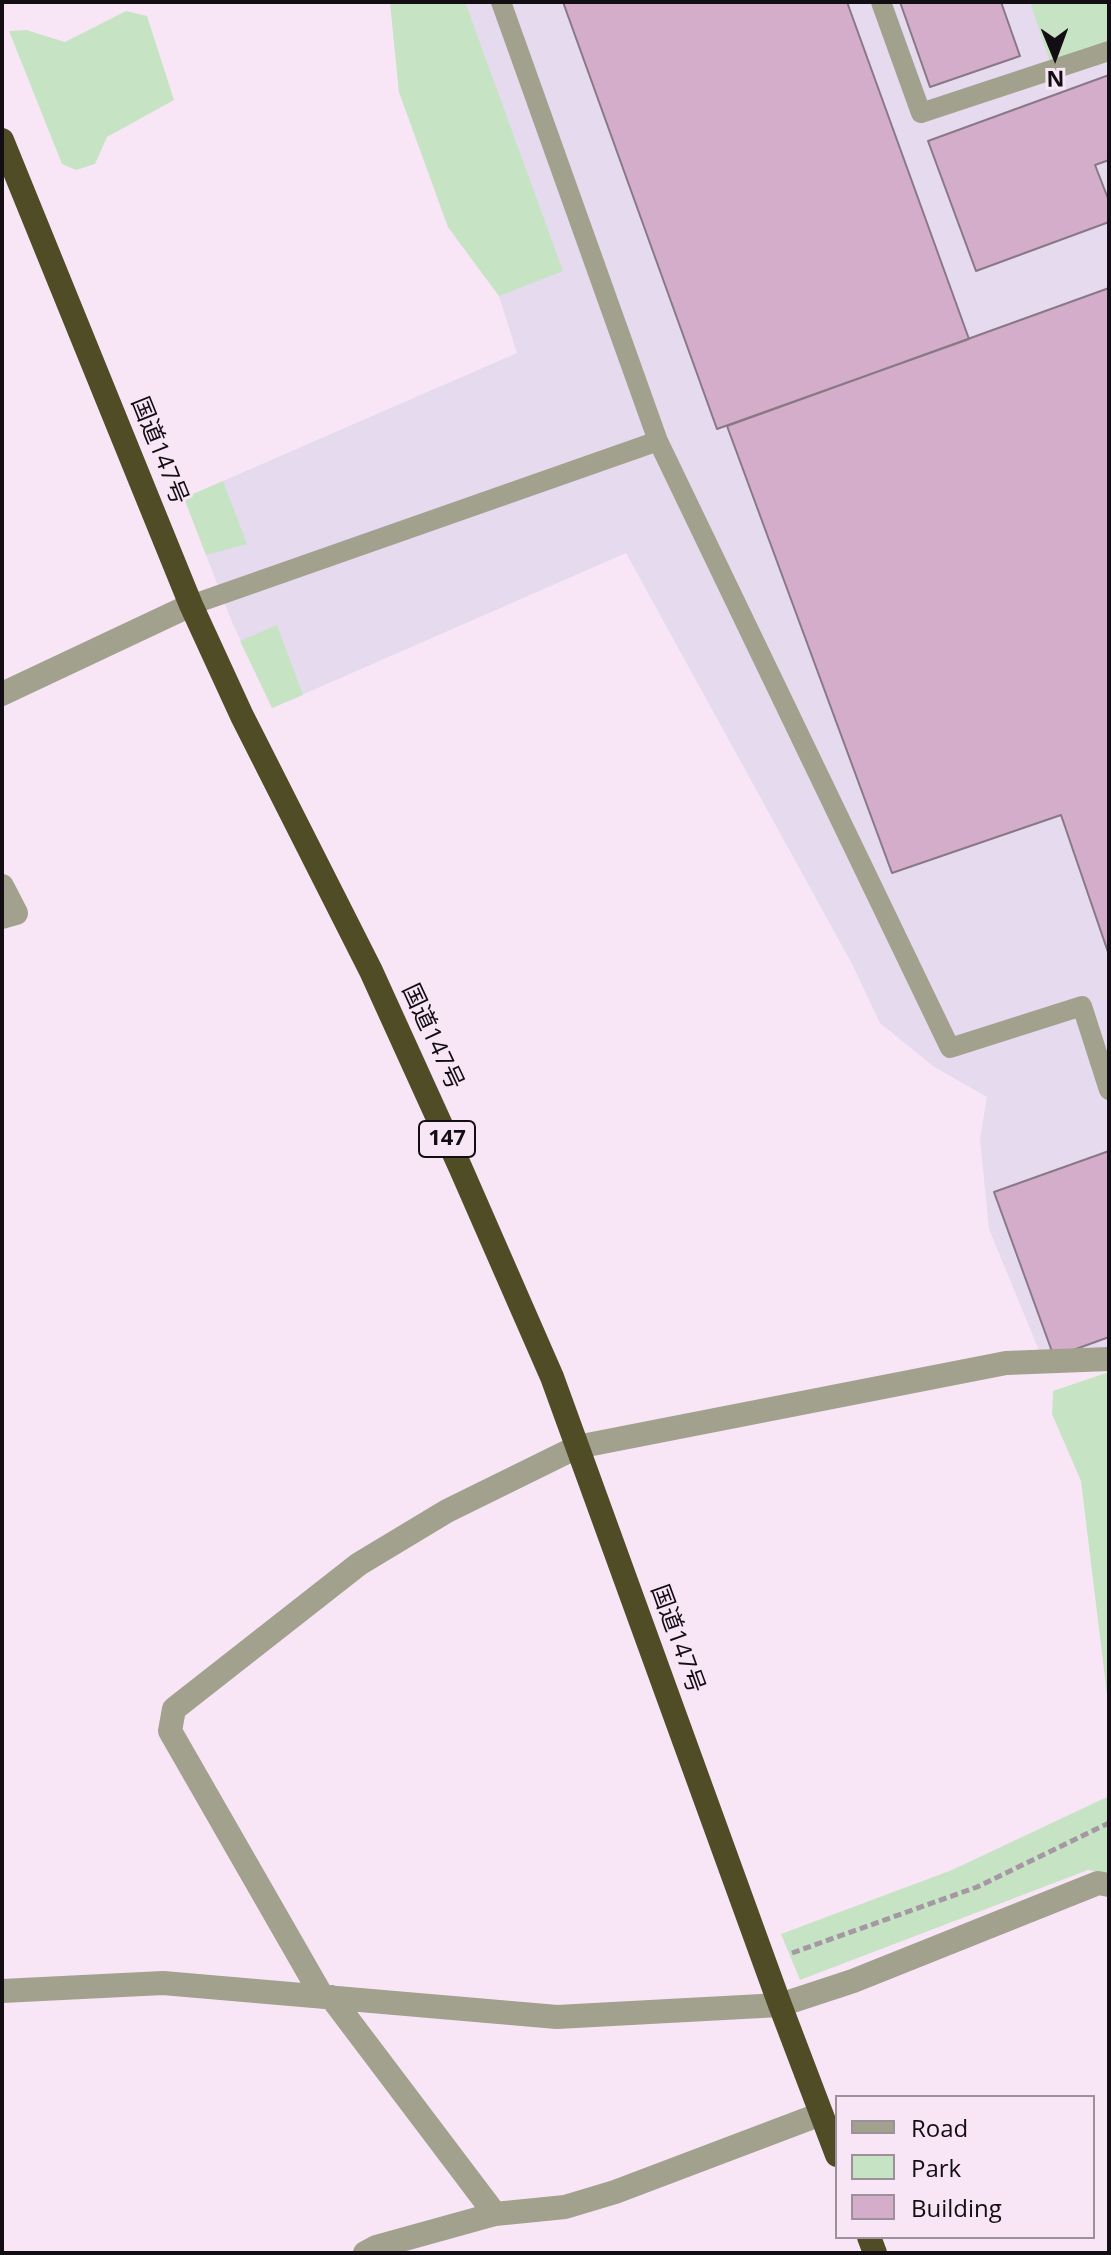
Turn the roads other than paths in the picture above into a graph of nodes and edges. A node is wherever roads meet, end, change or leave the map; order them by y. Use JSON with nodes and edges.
{"nodes":[{"id":1,"x":501,"y":2,"type":"edge"},
{"id":2,"x":881,"y":2,"type":"edge"},
{"id":3,"x":1109,"y":51,"type":"edge"},
{"id":4,"x":2,"y":140,"type":"edge"},
{"id":5,"x":658,"y":441,"type":"junction"},
{"id":6,"x":191,"y":605,"type":"junction"},
{"id":7,"x":2,"y":694,"type":"edge"},
{"id":8,"x":2,"y":886,"type":"edge"},
{"id":9,"x":2,"y":917,"type":"edge"},
{"id":10,"x":1109,"y":1090,"type":"edge"},
{"id":11,"x":1109,"y":1359,"type":"edge"},
{"id":12,"x":577,"y":1447,"type":"junction"},
{"id":13,"x":1109,"y":1885,"type":"edge"},
{"id":14,"x":2,"y":1991,"type":"edge"},
{"id":15,"x":326,"y":1997,"type":"junction"},
{"id":16,"x":780,"y":2005,"type":"junction"},
{"id":17,"x":821,"y":2114,"type":"junction"},
{"id":18,"x":835,"y":2150,"type":"edge"},
{"id":19,"x":495,"y":2214,"type":"junction"},
{"id":20,"x":365,"y":2253,"type":"edge"}],
"edges":[{"from":1,"to":5,"type":"lane"},
{"from":2,"to":3,"type":"lane"},
{"from":4,"to":6,"type":"highway","name":"国道147号","number":"147"},
{"from":5,"to":6,"type":"lane"},
{"from":5,"to":10,"type":"lane"},
{"from":6,"to":7,"type":"street"},
{"from":6,"to":12,"type":"highway","name":"国道147号","number":"147"},
{"from":8,"to":9,"type":"street"},
{"from":11,"to":12,"type":"street"},
{"from":12,"to":15,"type":"street"},
{"from":12,"to":16,"type":"highway","name":"国道147号","number":"147"},
{"from":13,"to":16,"type":"street"},
{"from":14,"to":15,"type":"street"},
{"from":15,"to":16,"type":"street"},
{"from":15,"to":19,"type":"street"},
{"from":16,"to":17,"type":"highway","name":"国道147号","number":"147"},
{"from":17,"to":18,"type":"highway","name":"国道147号","number":"147"},
{"from":17,"to":19,"type":"street"},
{"from":19,"to":20,"type":"street"}]}
